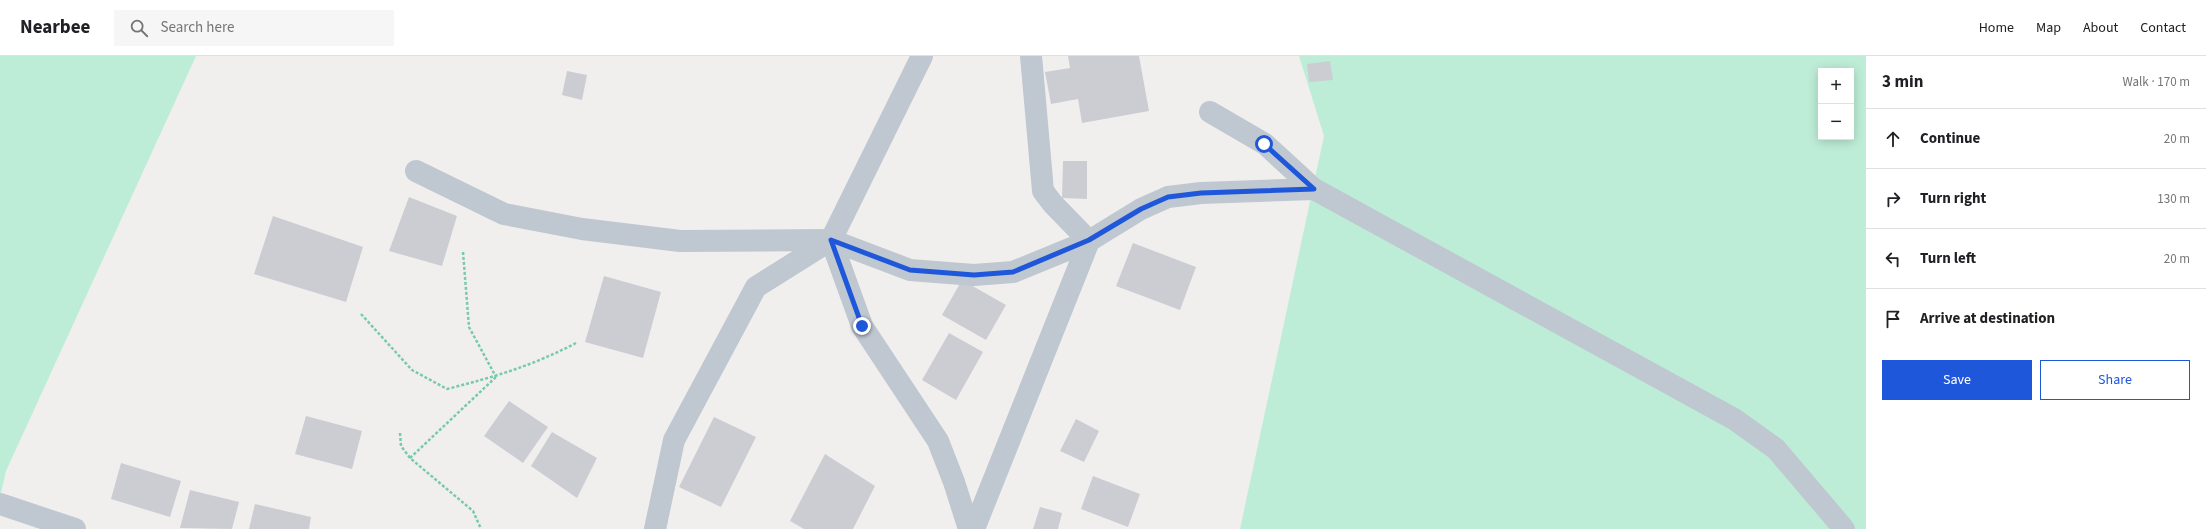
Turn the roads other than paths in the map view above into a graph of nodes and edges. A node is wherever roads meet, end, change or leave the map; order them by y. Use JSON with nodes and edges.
{"nodes":[{"id":1,"x":922,"y":56,"type":"edge"},
{"id":2,"x":1030,"y":56,"type":"edge"},
{"id":3,"x":1210,"y":112,"type":"dead end"},
{"id":4,"x":416,"y":171,"type":"dead end"},
{"id":5,"x":1314,"y":189,"type":"junction"},
{"id":6,"x":831,"y":240,"type":"junction"},
{"id":7,"x":1089,"y":240,"type":"junction"},
{"id":8,"x":0,"y":504,"type":"edge"},
{"id":9,"x":662,"y":525,"type":"edge"},
{"id":10,"x":75,"y":529,"type":"edge"},
{"id":11,"x":969,"y":529,"type":"edge"},
{"id":12,"x":974,"y":529,"type":"edge"},
{"id":13,"x":1844,"y":529,"type":"edge"}],
"edges":[{"from":1,"to":6,"type":"street"},
{"from":2,"to":7,"type":"street"},
{"from":3,"to":5,"type":"street"},
{"from":4,"to":6,"type":"street"},
{"from":5,"to":7,"type":"street"},
{"from":5,"to":13,"type":"street"},
{"from":6,"to":7,"type":"street"},
{"from":6,"to":9,"type":"street"},
{"from":6,"to":11,"type":"street"},
{"from":7,"to":12,"type":"street"},
{"from":8,"to":10,"type":"street"}]}
